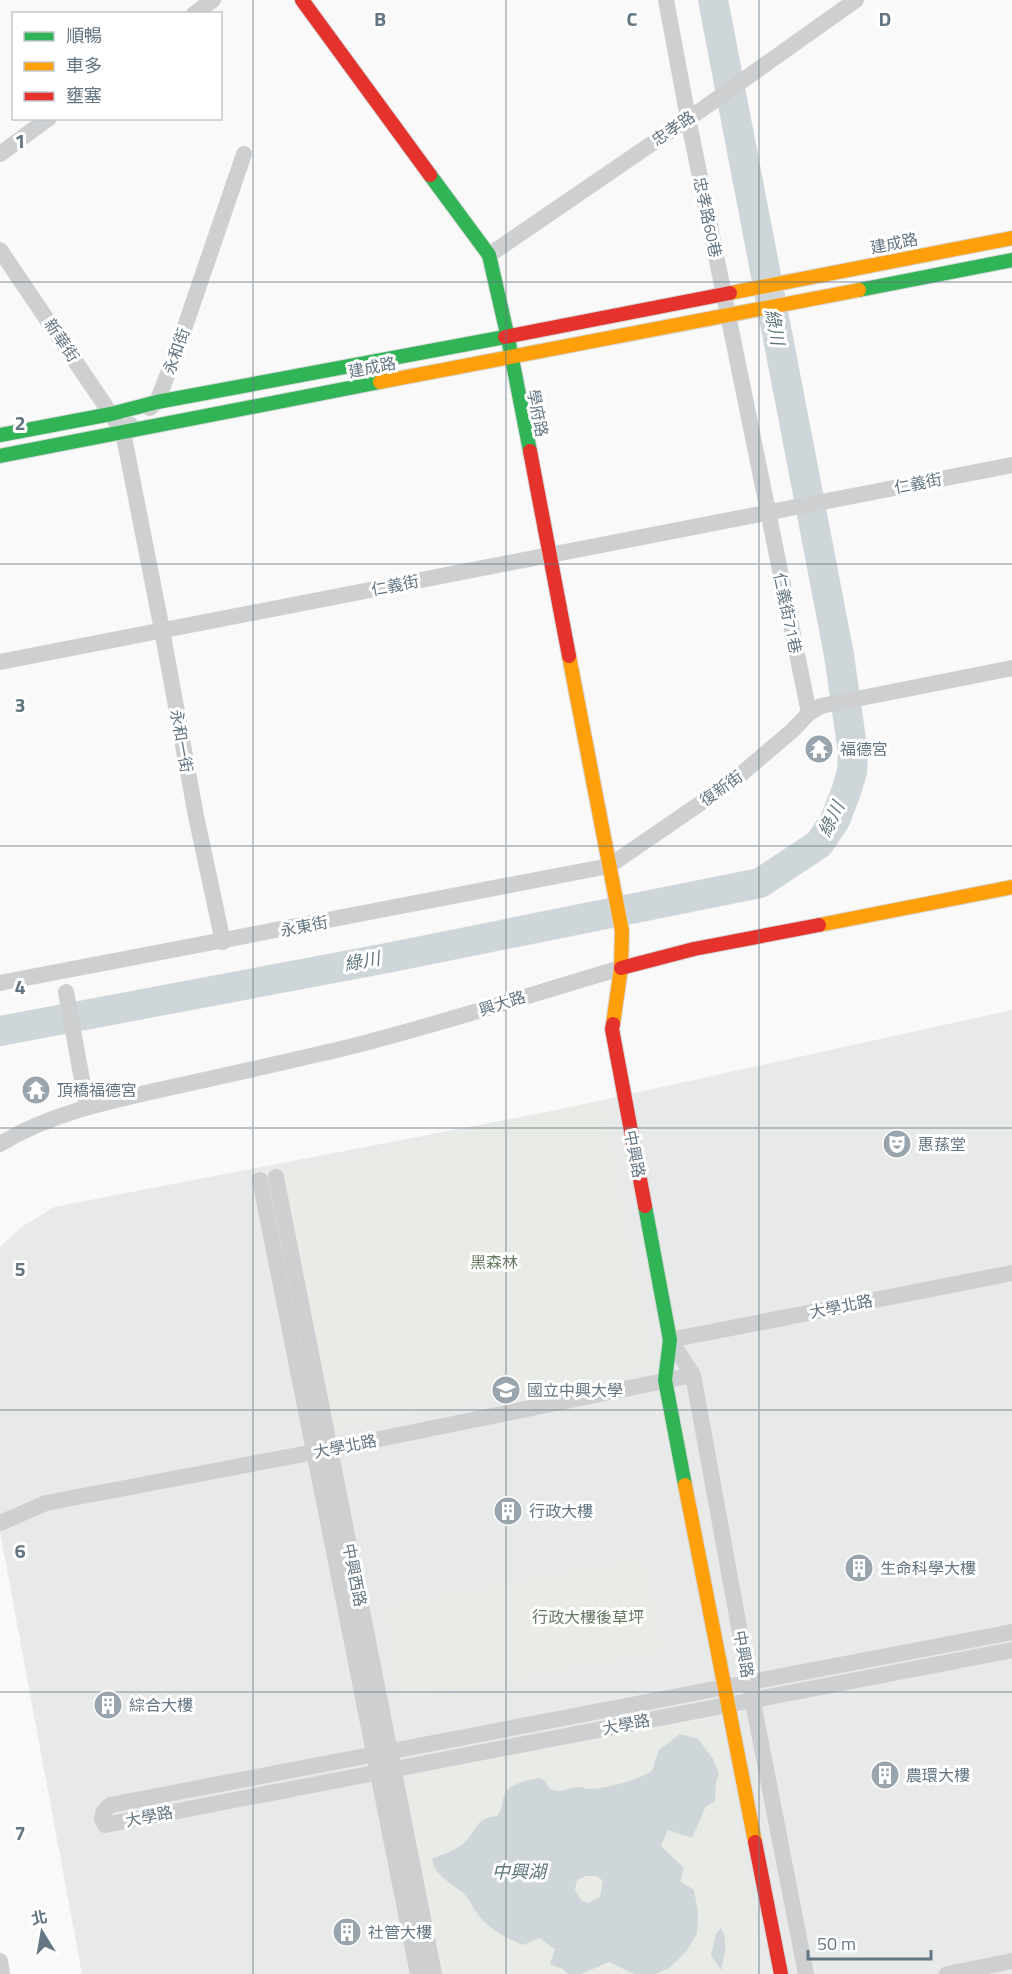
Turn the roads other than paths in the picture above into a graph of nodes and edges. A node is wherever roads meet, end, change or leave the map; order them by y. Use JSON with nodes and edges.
{"nodes":[{"id":1,"x":213,"y":0,"type":"edge"},
{"id":2,"x":302,"y":0,"type":"edge"},
{"id":3,"x":666,"y":0,"type":"edge"},
{"id":4,"x":856,"y":0,"type":"edge"},
{"id":5,"x":197,"y":12,"type":"edge"},
{"id":6,"x":688,"y":118,"type":"junction"},
{"id":7,"x":46,"y":120,"type":"edge"},
{"id":8,"x":0,"y":154,"type":"edge"},
{"id":9,"x":244,"y":154,"type":"dead end"},
{"id":10,"x":1012,"y":238,"type":"edge"},
{"id":11,"x":0,"y":249,"type":"edge"},
{"id":12,"x":489,"y":255,"type":"junction"},
{"id":13,"x":1012,"y":260,"type":"edge"},
{"id":14,"x":724,"y":293,"type":"junction"},
{"id":15,"x":729,"y":315,"type":"junction"},
{"id":16,"x":508,"y":338,"type":"junction"},
{"id":17,"x":511,"y":357,"type":"junction"},
{"id":18,"x":157,"y":402,"type":"junction"},
{"id":19,"x":111,"y":414,"type":"junction"},
{"id":20,"x":123,"y":432,"type":"junction"},
{"id":21,"x":0,"y":435,"type":"edge"},
{"id":22,"x":0,"y":456,"type":"edge"},
{"id":23,"x":1012,"y":465,"type":"edge"},
{"id":24,"x":768,"y":513,"type":"junction"},
{"id":25,"x":548,"y":555,"type":"junction"},
{"id":26,"x":162,"y":630,"type":"junction"},
{"id":27,"x":0,"y":662,"type":"edge"},
{"id":28,"x":1012,"y":668,"type":"edge"},
{"id":29,"x":809,"y":713,"type":"junction"},
{"id":30,"x":609,"y":866,"type":"junction"},
{"id":31,"x":1012,"y":887,"type":"edge"},
{"id":32,"x":223,"y":942,"type":"junction"},
{"id":33,"x":621,"y":968,"type":"junction"},
{"id":34,"x":0,"y":983,"type":"edge"},
{"id":35,"x":66,"y":992,"type":"dead end"},
{"id":36,"x":87,"y":1107,"type":"junction"},
{"id":37,"x":0,"y":1144,"type":"edge"},
{"id":38,"x":268,"y":1178,"type":"dead end"},
{"id":39,"x":1012,"y":1273,"type":"edge"},
{"id":40,"x":670,"y":1340,"type":"junction"},
{"id":41,"x":693,"y":1375,"type":"junction"},
{"id":42,"x":665,"y":1380,"type":"junction"},
{"id":43,"x":322,"y":1451,"type":"junction"},
{"id":44,"x":0,"y":1523,"type":"edge"},
{"id":45,"x":1012,"y":1632,"type":"edge"},
{"id":46,"x":1012,"y":1650,"type":"edge"},
{"id":47,"x":749,"y":1682,"type":"junction"},
{"id":48,"x":726,"y":1687,"type":"junction"},
{"id":49,"x":753,"y":1700,"type":"junction"},
{"id":50,"x":729,"y":1705,"type":"junction"},
{"id":51,"x":383,"y":1753,"type":"junction"},
{"id":52,"x":386,"y":1770,"type":"junction"},
{"id":53,"x":0,"y":1961,"type":"edge"},
{"id":54,"x":1012,"y":1961,"type":"edge"},
{"id":55,"x":3,"y":1974,"type":"edge"},
{"id":56,"x":418,"y":1974,"type":"edge"},
{"id":57,"x":434,"y":1974,"type":"edge"},
{"id":58,"x":781,"y":1974,"type":"edge"},
{"id":59,"x":806,"y":1974,"type":"edge"},
{"id":60,"x":947,"y":1974,"type":"edge"}],
"edges":[{"from":1,"to":5,"type":"street"},
{"from":2,"to":12,"type":"street","name":"學府路"},
{"from":3,"to":6,"type":"street","name":"忠孝路60巷"},
{"from":4,"to":6,"type":"street","name":"忠孝路"},
{"from":6,"to":12,"type":"street","name":"忠孝路"},
{"from":6,"to":14,"type":"street","name":"忠孝路60巷"},
{"from":7,"to":8,"type":"street"},
{"from":9,"to":18,"type":"street","name":"永和街"},
{"from":10,"to":14,"type":"street","name":"建成路"},
{"from":11,"to":19,"type":"street","name":"新華街"},
{"from":12,"to":16,"type":"street","name":"學府路"},
{"from":13,"to":15,"type":"street","name":"建成路"},
{"from":14,"to":15,"type":"street","name":"忠孝路60巷"},
{"from":14,"to":16,"type":"street","name":"建成路"},
{"from":15,"to":17,"type":"street","name":"建成路"},
{"from":15,"to":24,"type":"street","name":"仁義街71巷"},
{"from":16,"to":17,"type":"street","name":"學府路"},
{"from":16,"to":18,"type":"street","name":"建成路"},
{"from":17,"to":20,"type":"street","name":"建成路"},
{"from":17,"to":25,"type":"street","name":"學府路"},
{"from":18,"to":19,"type":"street","name":"建成路"},
{"from":18,"to":20,"type":"street","name":"永和街"},
{"from":19,"to":20,"type":"street","name":"新華街"},
{"from":19,"to":21,"type":"street","name":"建成路"},
{"from":20,"to":22,"type":"street","name":"建成路"},
{"from":20,"to":26,"type":"street","name":"永和一街"},
{"from":23,"to":24,"type":"street","name":"仁義街"},
{"from":24,"to":25,"type":"street","name":"仁義街"},
{"from":24,"to":29,"type":"street","name":"仁義街71巷"},
{"from":25,"to":26,"type":"street","name":"仁義街"},
{"from":25,"to":30,"type":"street","name":"學府路"},
{"from":26,"to":27,"type":"street","name":"仁義街"},
{"from":26,"to":32,"type":"street","name":"永和一街"},
{"from":28,"to":29,"type":"street","name":"復新街"},
{"from":29,"to":30,"type":"street","name":"復新街"},
{"from":30,"to":32,"type":"street","name":"永東街"},
{"from":30,"to":33,"type":"street","name":"學府路"},
{"from":31,"to":33,"type":"street","name":"興大路"},
{"from":32,"to":34,"type":"street","name":"永東街"},
{"from":33,"to":36,"type":"street","name":"興大路"},
{"from":33,"to":40,"type":"street","name":"中興路"},
{"from":35,"to":36,"type":"street"},
{"from":36,"to":37,"type":"street","name":"興大路"},
{"from":38,"to":43,"type":"street","name":"中興西路"},
{"from":39,"to":40,"type":"street","name":"大學北路"},
{"from":40,"to":41,"type":"street","name":"中興路"},
{"from":40,"to":42,"type":"street","name":"中興路"},
{"from":41,"to":42,"type":"street","name":"大學北路"},
{"from":41,"to":47,"type":"street","name":"中興路"},
{"from":42,"to":43,"type":"street","name":"大學北路"},
{"from":42,"to":48,"type":"street","name":"中興路"},
{"from":43,"to":44,"type":"street","name":"大學北路"},
{"from":43,"to":51,"type":"street","name":"中興西路"},
{"from":45,"to":47,"type":"street","name":"大學路"},
{"from":46,"to":49,"type":"street","name":"大學路"},
{"from":47,"to":48,"type":"street","name":"大學路"},
{"from":47,"to":49,"type":"street","name":"中興路"},
{"from":48,"to":50,"type":"street","name":"中興路"},
{"from":48,"to":51,"type":"street","name":"大學路"},
{"from":49,"to":50,"type":"street","name":"大學路"},
{"from":49,"to":59,"type":"street","name":"中興路"},
{"from":50,"to":52,"type":"street","name":"大學路"},
{"from":50,"to":58,"type":"street","name":"中興路"},
{"from":51,"to":52,"type":"street","name":"中興西路"},
{"from":51,"to":52,"type":"street","name":"大學路"},
{"from":52,"to":56,"type":"street","name":"中興西路"},
{"from":52,"to":57,"type":"street","name":"中興西路"},
{"from":53,"to":55,"type":"street"},
{"from":54,"to":60,"type":"street"}]}
